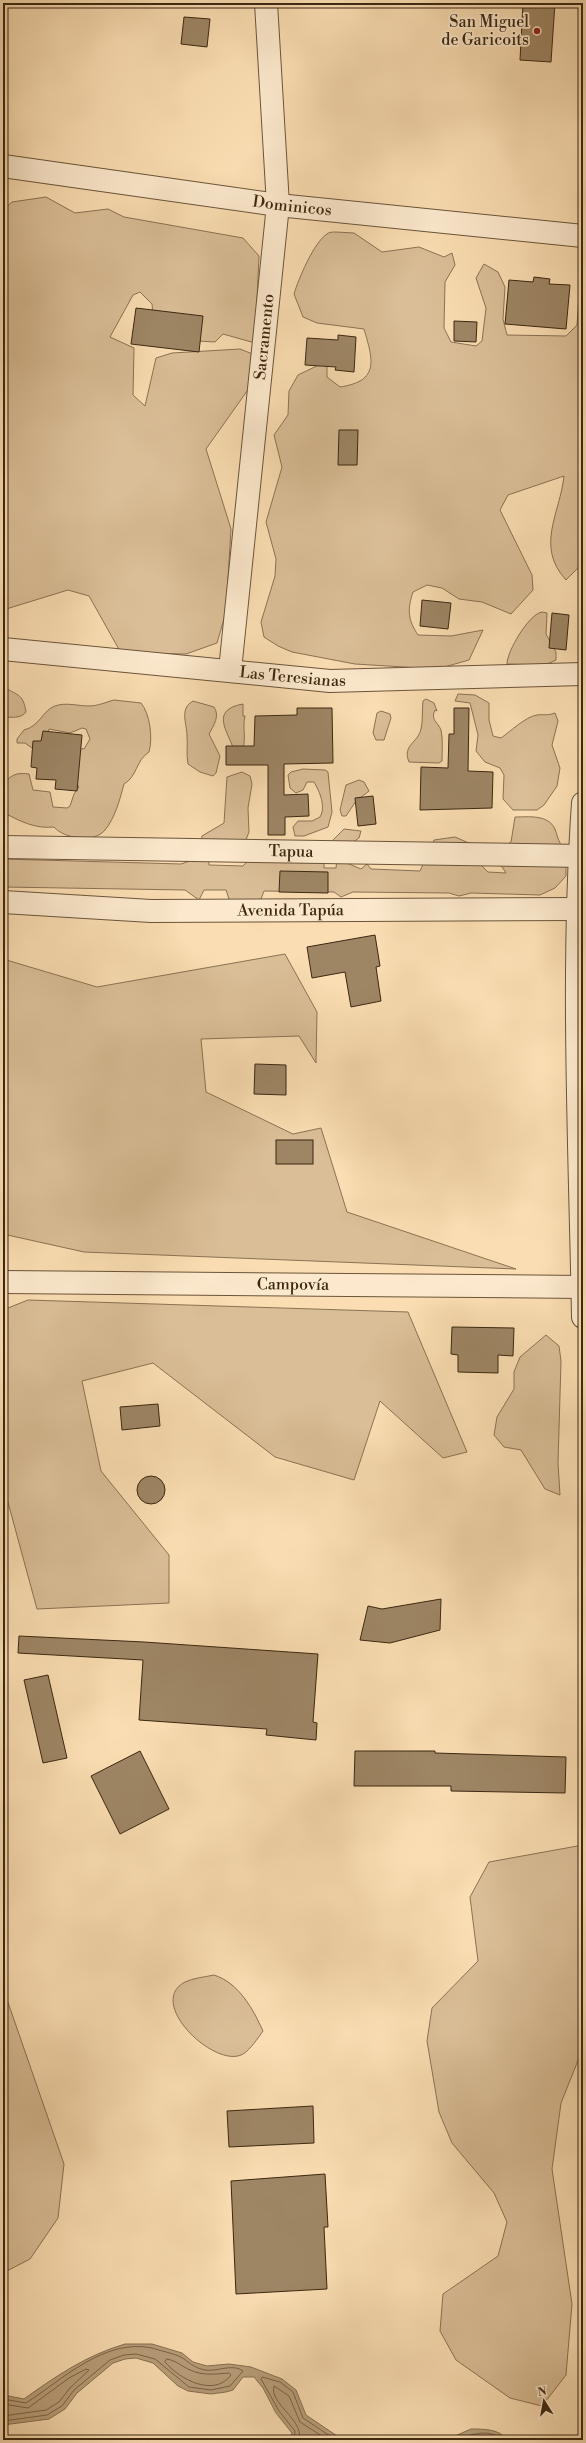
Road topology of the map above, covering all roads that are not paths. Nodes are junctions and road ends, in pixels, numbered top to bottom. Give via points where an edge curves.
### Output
1 (266, 3) edge
2 (3, 166) edge
3 (278, 205) junction
4 (583, 236) edge
5 (3, 649) edge
6 (230, 670) junction
7 (583, 674) edge
8 (583, 803) edge
9 (3, 848) edge
10 (581, 856) edge
11 (3, 902) edge
12 (579, 909) junction
13 (580, 1074) edge
14 (3, 1282) edge
15 (583, 1288) edge
16 (583, 1317) edge

1 - 3 street, Sacramento
2 - 3 street, Dominicos
3 - 4 street, Dominicos
3 - 6 street, Sacramento
5 - 6 street, Las Teresianas
6 - 7 street, Las Teresianas via 330,681
8 - 10 street
9 - 10 street, Tapua
10 - 12 street
11 - 12 street, Avenida Tapúa via 152,911
12 - 13 street
13 - 15 street
14 - 15 street, Campovía
15 - 16 street

